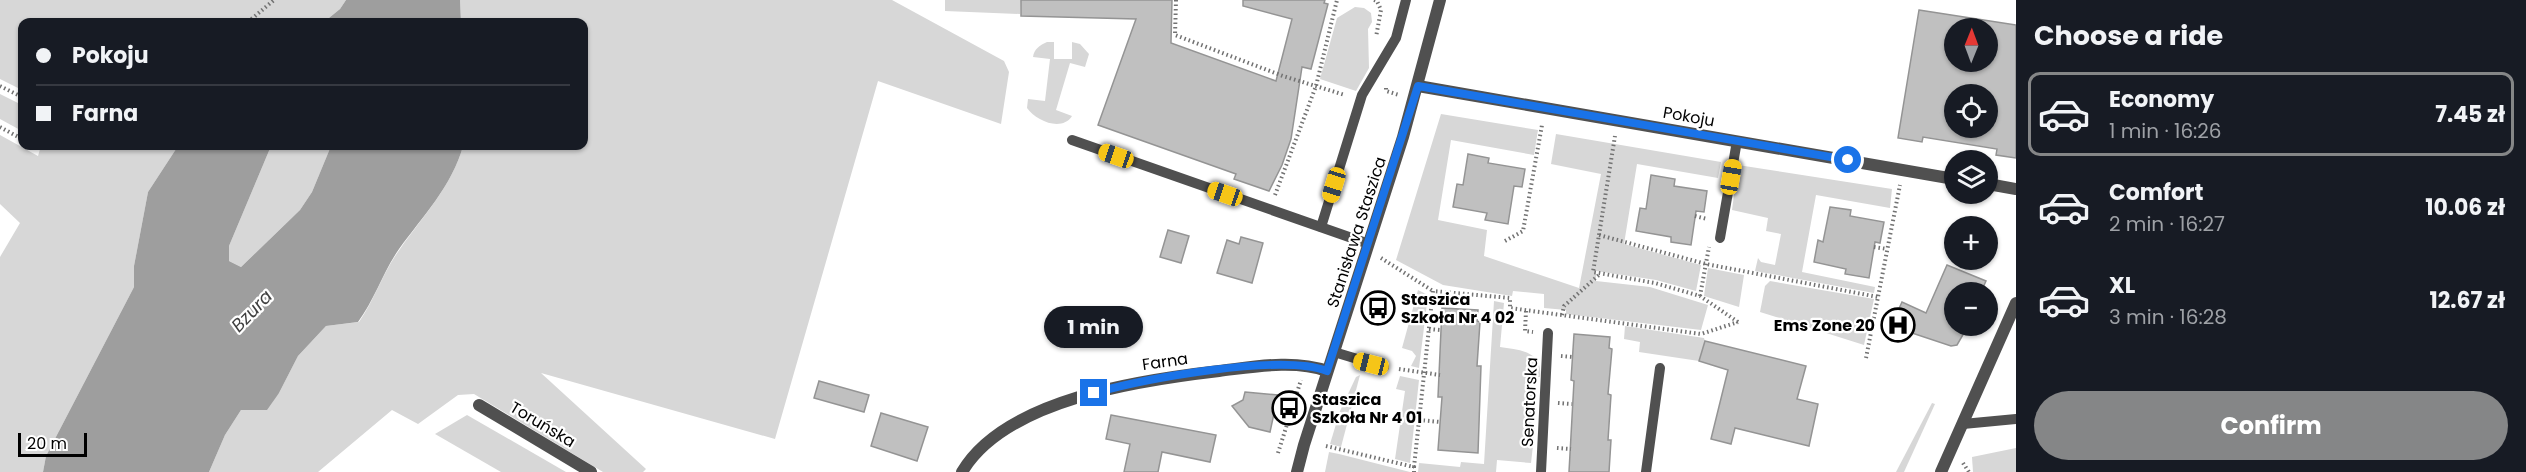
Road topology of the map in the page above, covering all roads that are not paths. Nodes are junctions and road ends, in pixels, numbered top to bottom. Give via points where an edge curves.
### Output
1 (1406, 0) edge
2 (1440, 0) edge
3 (1418, 86) junction
4 (1072, 140) dead end
5 (1737, 141) junction
6 (1944, 177) edge
7 (1998, 186) edge
8 (2016, 189) edge
9 (1321, 227) junction
10 (1720, 238) dead end
11 (1367, 249) junction
12 (2016, 303) edge
13 (1548, 333) dead end
14 (1334, 352) junction
15 (1384, 367) road end
16 (1660, 369) dead end
17 (1327, 371) junction
18 (478, 405) dead end
19 (2016, 419) edge
20 (1963, 424) junction
21 (591, 472) edge
22 (962, 472) edge
23 (1298, 472) edge
24 (1541, 472) edge
25 (1646, 472) edge
26 (1941, 472) edge

1 - 9 lane via 1396,38 1360,100
2 - 3 street, Stanisława Staszica
3 - 5 street, Pokoju
3 - 11 street, Stanisława Staszica
4 - 9 lane
5 - 6 street, Pokoju
5 - 10 lane
7 - 8 street
9 - 11 lane
11 - 14 street, Stanisława Staszica
12 - 20 street
13 - 24 lane, Senatorska
14 - 15 lane
14 - 17 street, Stanisława Staszica
16 - 25 lane
17 - 22 street, Farna via 1306,365 1246,367 1130,383 1076,398 1014,424 979,448
17 - 23 street, Stanisława Staszica
18 - 21 street, Toruńska
19 - 20 lane
20 - 26 street

